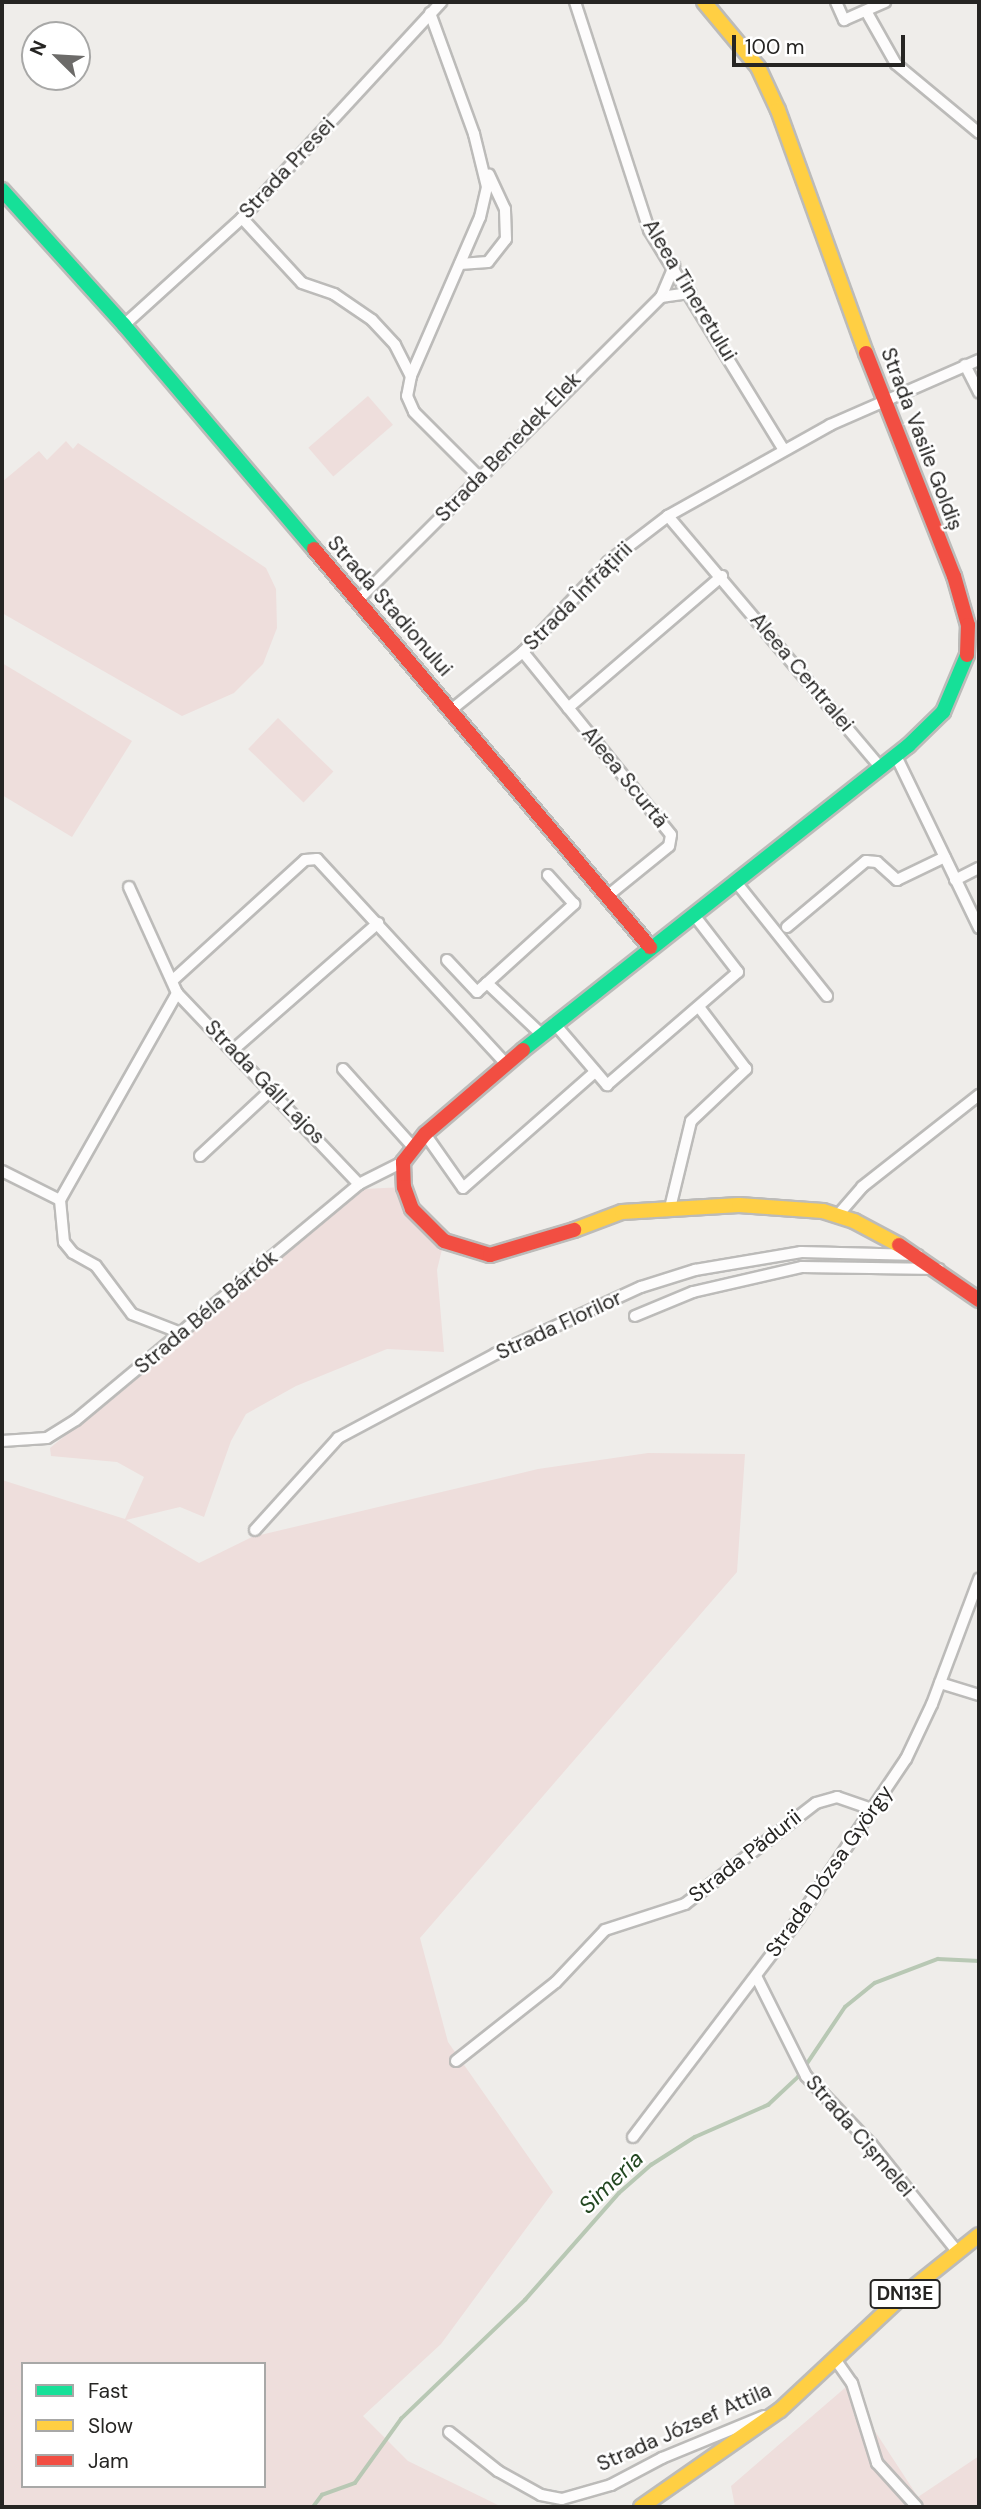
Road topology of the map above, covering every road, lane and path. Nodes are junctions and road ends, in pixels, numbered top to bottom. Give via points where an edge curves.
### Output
1 (441, 2) edge
2 (575, 2) edge
3 (704, 2) edge
4 (836, 2) edge
5 (885, 2) edge
6 (866, 10) junction
7 (430, 13) junction
8 (979, 132) edge
9 (484, 165) junction
10 (2, 192) edge
11 (242, 218) junction
12 (460, 264) junction
13 (674, 266) junction
14 (691, 293) junction
15 (661, 296) junction
16 (124, 325) junction
17 (979, 360) edge
18 (965, 365) junction
19 (411, 376) junction
20 (979, 393) edge
21 (883, 399) junction
22 (785, 450) junction
23 (479, 477) junction
24 (667, 516) junction
25 (722, 576) junction
26 (358, 600) junction
27 (523, 652) junction
28 (568, 708) junction
29 (451, 710) junction
30 (896, 756) junction
31 (881, 768) junction
32 (945, 857) junction
33 (979, 868) edge
34 (548, 875) dead end
35 (955, 880) junction
36 (736, 882) junction
37 (129, 887) dead end
38 (610, 894) junction
39 (694, 915) junction
40 (378, 923) junction
41 (788, 927) dead end
42 (979, 929) edge
43 (650, 947) junction
44 (447, 960) dead end
45 (173, 979) junction
46 (487, 983) junction
47 (177, 993) junction
48 (827, 996) dead end
49 (699, 1007) junction
50 (554, 1023) junction
51 (540, 1033) junction
52 (233, 1050) junction
53 (505, 1063) junction
54 (343, 1069) dead end
55 (595, 1072) junction
56 (271, 1090) junction
57 (979, 1095) edge
58 (425, 1134) junction
59 (412, 1146) junction
60 (200, 1156) dead end
61 (403, 1162) junction
62 (2, 1171) edge
63 (359, 1184) junction
64 (60, 1200) junction
65 (670, 1208) junction
66 (838, 1215) junction
67 (918, 1255) junction
68 (940, 1269) junction
69 (979, 1300) edge
70 (635, 1316) dead end
71 (181, 1333) junction
72 (2, 1441) edge
73 (255, 1530) dead end
74 (979, 1579) edge
75 (940, 1683) junction
76 (979, 1695) edge
77 (874, 1810) junction
78 (757, 1976) junction
79 (456, 2061) dead end
80 (633, 2137) dead end
81 (979, 2235) edge
82 (957, 2251) junction
83 (835, 2359) junction
84 (780, 2410) junction
85 (449, 2432) dead end
86 (641, 2507) edge
87 (917, 2507) edge

1 - 7 street, Strada Presei
2 - 13 street, Aleea Tineretului via 649,230
3 - 21 street, Strada Vasile Goldiș via 752,59 767,85
4 - 6 street via 844,20
5 - 6 street
6 - 8 street via 896,64
7 - 9 street
7 - 11 street, Strada Presei
9 - 12 street via 484,205
9 - 12 street via 505,209 506,239 488,262
10 - 16 street, Strada Stadionului
11 - 16 street, Strada Presei
11 - 19 street via 302,283 334,294 372,320 395,345
12 - 19 street
13 - 14 street, Aleea Tineretului
13 - 15 street, Strada Benedek Elek
14 - 15 street
14 - 22 street, Aleea Tineretului
15 - 23 street, Strada Benedek Elek
16 - 26 street, Strada Stadionului
17 - 18 street, Strada Înfrățirii
18 - 20 street
18 - 21 street, Strada Înfrățirii
19 - 23 street via 407,396 411,407
21 - 22 street, Strada Înfrățirii
21 - 30 street, Strada Vasile Goldiș via 954,576 969,642 964,677 951,701
22 - 24 street, Strada Înfrățirii
23 - 26 street, Strada Benedek Elek
24 - 25 street, Aleea Centralei
24 - 27 street, Strada Înfrățirii via 608,562
25 - 28 street
25 - 31 street, Aleea Centralei
26 - 29 street, Strada Stadionului
27 - 28 street, Aleea Scurtă
27 - 29 street, Strada Înfrățirii
28 - 38 street, Aleea Scurtă via 671,835 669,846
29 - 38 street, Strada Stadionului
30 - 31 street, Strada Vasile Goldiș
30 - 32 street
31 - 36 street, Strada Vasile Goldiș
32 - 35 street
32 - 41 street via 897,880 877,862 866,862
33 - 35 street
34 - 46 street via 574,904
35 - 42 street
36 - 39 street, Strada Vasile Goldiș
36 - 48 street
37 - 45 street, Strada Gáll Lajos
38 - 43 street, Strada Stadionului
39 - 43 street, Strada Vasile Goldiș
39 - 49 street via 738,972
40 - 45 street via 311,858
40 - 52 street
40 - 53 street
43 - 50 street
44 - 46 street via 477,992
45 - 47 street, Strada Gáll Lajos
46 - 51 street
47 - 52 street, Strada Gáll Lajos
47 - 64 street
49 - 55 street via 607,1085
49 - 65 street via 746,1069 691,1121
50 - 51 street
50 - 55 street
51 - 53 street
52 - 56 street, Strada Gáll Lajos
53 - 58 street
54 - 59 street
55 - 58 street via 463,1188
56 - 60 street
56 - 63 street, Strada Gáll Lajos
57 - 66 street via 862,1187
58 - 59 street
59 - 61 street
61 - 63 street, Strada Béla Bártók
61 - 65 street via 404,1187 418,1216 444,1241 478,1254 520,1249 602,1217
62 - 64 street
63 - 71 street, Strada Béla Bártók
64 - 71 street via 59,1226 73,1253 96,1266 132,1314
65 - 66 street via 768,1205
66 - 67 street
67 - 68 street
67 - 73 street, Strada Florilor via 800,1252 695,1270 641,1287 495,1354 338,1438
68 - 69 street
68 - 70 street, Strada Florilor via 802,1267 693,1292
71 - 72 street, Strada Béla Bártók via 47,1438
74 - 75 street, Strada Dózsa György
75 - 76 street
75 - 77 street, Strada Dózsa György via 906,1759
77 - 78 street, Strada Dózsa György
77 - 79 street, Strada Pădurii via 837,1797 816,1802 685,1904 605,1930 556,1982
78 - 80 street, Strada Dózsa György
78 - 82 street, Strada Cișmelei via 806,2076 872,2145
81 - 82 street, Strada József Attila / DN13E
82 - 83 street, Strada József Attila / DN13E
83 - 84 street, Strada József Attila / DN13E
83 - 87 street via 852,2382 877,2463
84 - 85 street, Strada József Attila via 662,2458 611,2485 562,2499 541,2495 498,2471
84 - 86 street, DN13E

